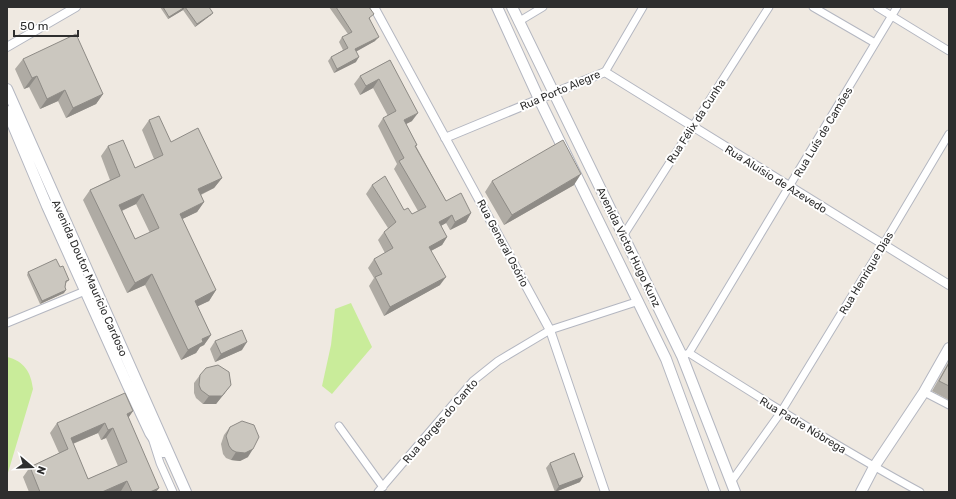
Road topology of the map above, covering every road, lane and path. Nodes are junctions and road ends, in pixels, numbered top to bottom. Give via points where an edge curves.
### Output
1 (76, 7) edge
2 (374, 7) edge
3 (497, 7) edge
4 (512, 7) edge
5 (543, 7) edge
6 (643, 7) edge
7 (769, 7) edge
8 (813, 7) edge
9 (877, 7) edge
10 (897, 7) edge
11 (891, 16) junction
12 (518, 22) junction
13 (875, 43) junction
14 (7, 47) edge
15 (949, 51) edge
16 (605, 72) junction
17 (7, 89) edge
18 (554, 93) junction
19 (539, 99) junction
20 (7, 111) edge
21 (691, 127) junction
22 (949, 134) edge
23 (445, 138) junction
24 (26, 143) junction
25 (789, 188) junction
26 (57, 202) junction
27 (47, 206) junction
28 (72, 235) junction
29 (623, 236) junction
30 (63, 240) junction
31 (883, 245) junction
32 (85, 277) junction
33 (949, 285) edge
34 (85, 291) junction
35 (639, 301) junction
36 (7, 323) edge
37 (550, 330) junction
38 (949, 348) edge
39 (686, 354) junction
40 (132, 384) junction
41 (924, 392) junction
42 (949, 405) edge
43 (781, 412) junction
44 (339, 426) dead end
45 (150, 433) junction
46 (174, 467) junction
47 (874, 467) junction
48 (731, 482) junction
49 (381, 489) edge
50 (174, 492) edge
51 (186, 492) edge
52 (605, 492) edge
53 (715, 492) edge
54 (735, 492) edge
55 (861, 492) edge
56 (920, 492) edge

1 - 14 street
2 - 23 street, Rua General Osório
3 - 19 main road, Avenida Victor Hugo Kunz
4 - 12 main road, Avenida Victor Hugo Kunz
5 - 12 street
6 - 16 street, Rua Porto Alegre
7 - 21 street, Rua Félix da Cunha
8 - 13 street
9 - 11 street
10 - 11 street, Rua Luís de Camões
11 - 13 street, Rua Luís de Camões
11 - 15 street
12 - 18 main road, Avenida Victor Hugo Kunz
13 - 25 street, Rua Luís de Camões
16 - 18 street, Rua Porto Alegre
16 - 21 street, Rua Aluísio de Azevedo
17 - 24 main road, Avenida Doutor Maurício Cardoso
18 - 19 street, Rua Porto Alegre
18 - 29 main road, Avenida Victor Hugo Kunz
19 - 23 street, Rua Porto Alegre
19 - 35 main road, Avenida Victor Hugo Kunz
20 - 24 main road, Avenida Doutor Maurício Cardoso
21 - 25 street, Rua Aluísio de Azevedo
21 - 29 street, Rua Félix da Cunha
22 - 31 street, Rua Henrique Dias
23 - 37 street, Rua General Osório
24 - 26 main road, Avenida Doutor Maurício Cardoso
24 - 27 main road, Avenida Doutor Maurício Cardoso
25 - 31 street, Rua Aluísio de Azevedo
25 - 39 street, Rua Luís de Camões
26 - 27 main road
26 - 28 main road, Avenida Doutor Maurício Cardoso
27 - 30 main road, Avenida Doutor Maurício Cardoso
28 - 30 main road
28 - 32 main road, Avenida Doutor Maurício Cardoso
29 - 39 main road, Avenida Victor Hugo Kunz
30 - 32 main road, Avenida Doutor Maurício Cardoso
31 - 33 street, Rua Aluísio de Azevedo
31 - 43 street, Rua Henrique Dias
32 - 34 main road, Avenida Doutor Maurício Cardoso
32 - 40 main road, Avenida Doutor Maurício Cardoso
34 - 36 street
34 - 40 main road, Avenida Doutor Maurício Cardoso
35 - 37 street, Rua Borges do Canto
35 - 53 main road, Avenida Victor Hugo Kunz via 666,359
37 - 49 street, Rua Borges do Canto via 498,361 473,381
37 - 52 street, Rua General Osório
38 - 41 main road
39 - 43 street, Rua Padre Nóbrega
39 - 48 main road, Avenida Victor Hugo Kunz
40 - 45 main road, Avenida Doutor Maurício Cardoso
40 - 46 main road, Avenida Doutor Maurício Cardoso via 159,430
41 - 42 street
41 - 47 main road
43 - 47 street, Rua Padre Nóbrega
43 - 48 street, Rua Henrique Dias
44 - 49 street
45 - 46 main road, Avenida Doutor Maurício Cardoso
45 - 50 street via 160,463
46 - 51 main road, Avenida Doutor Maurício Cardoso
47 - 55 main road
47 - 56 street, Rua Padre Nóbrega
48 - 54 main road, Avenida Victor Hugo Kunz

